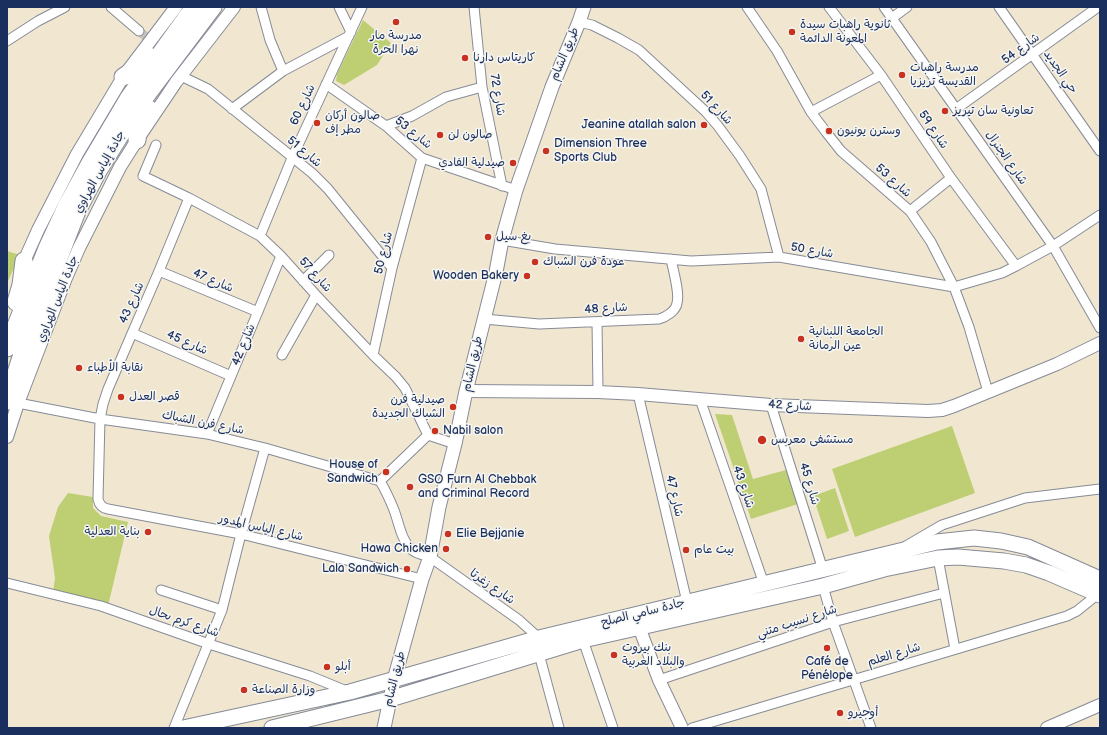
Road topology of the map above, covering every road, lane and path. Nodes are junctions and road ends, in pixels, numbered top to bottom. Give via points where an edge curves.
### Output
1 (66, 7) edge
2 (111, 7) edge
3 (176, 7) edge
4 (194, 7) edge
5 (213, 7) edge
6 (234, 7) edge
7 (261, 7) edge
8 (338, 7) edge
9 (362, 7) edge
10 (474, 7) edge
11 (584, 7) edge
12 (747, 7) edge
13 (829, 7) edge
14 (884, 7) edge
15 (907, 7) edge
16 (1000, 7) edge
17 (1098, 7) edge
18 (892, 18) junction
19 (579, 22) junction
20 (139, 31) tunnel mouth
21 (193, 33) junction
22 (350, 34) junction
23 (7, 41) edge
24 (1033, 55) junction
25 (283, 71) junction
26 (186, 75) junction
27 (881, 75) junction
28 (123, 77) junction
29 (326, 84) junction
30 (482, 87) junction
31 (232, 109) junction
32 (956, 109) junction
33 (811, 112) junction
34 (386, 126) junction
35 (137, 140) junction
36 (156, 146) dead end
37 (1100, 151) edge
38 (292, 158) junction
39 (422, 158) junction
40 (120, 167) joint
41 (951, 178) junction
42 (502, 186) junction
43 (516, 190) junction
44 (189, 198) junction
45 (910, 211) junction
46 (1100, 215) edge
47 (260, 236) junction
48 (502, 240) junction
49 (1053, 246) junction
50 (329, 255) dead end
51 (281, 256) junction
52 (779, 257) junction
53 (671, 259) junction
54 (24, 261) junction
55 (1016, 266) junction
56 (392, 268) junction
57 (159, 271) junction
58 (66, 278) junction
59 (303, 281) junction
60 (954, 288) junction
61 (316, 295) junction
62 (7, 306) edge
63 (258, 312) junction
64 (484, 319) junction
65 (597, 322) junction
66 (1100, 328) edge
67 (132, 333) junction
68 (1100, 343) edge
69 (13, 348) edge
70 (282, 355) dead end
71 (373, 355) junction
72 (231, 376) junction
73 (466, 391) junction
74 (598, 392) junction
75 (988, 392) junction
76 (638, 394) junction
77 (700, 399) junction
78 (12, 402) edge
79 (772, 405) junction
80 (100, 418) junction
81 (207, 434) junction
82 (428, 436) junction
83 (7, 437) edge
84 (455, 444) junction
85 (265, 448) junction
86 (380, 481) junction
87 (1100, 489) edge
88 (98, 499) joint
89 (240, 534) junction
90 (899, 551) junction
91 (430, 557) junction
92 (938, 558) junction
93 (823, 570) junction
94 (422, 579) junction
95 (7, 583) edge
96 (764, 584) junction
97 (823, 586) junction
98 (1099, 589) edge
99 (161, 590) dead end
100 (944, 593) junction
101 (686, 602) junction
102 (222, 610) junction
103 (833, 622) junction
104 (639, 627) junction
105 (539, 638) junction
106 (583, 640) junction
107 (209, 644) junction
108 (955, 649) junction
109 (539, 654) junction
110 (394, 680) junction
111 (659, 680) junction
112 (854, 680) junction
113 (350, 692) junction
114 (390, 698) junction
115 (1100, 706) edge
116 (174, 728) edge
117 (183, 728) edge
118 (272, 728) edge
119 (384, 728) edge
120 (559, 728) edge
121 (613, 728) edge
122 (682, 728) edge
123 (692, 728) edge
124 (871, 728) edge
125 (1046, 728) edge

1 - 23 street
2 - 20 street
3 - 28 street
4 - 28 highway via 180,17 141,65
4 - 69 highway, جادة إلياس الهراوي via 128,99 67,205 48,246
5 - 21 highway, جادة إلياس الهراوي
6 - 26 street, جادة إلياس الهراوي
7 - 25 street via 270,40
8 - 22 street
9 - 22 street, شارع 60
10 - 30 street, شارع 72
11 - 19 main road, طريق الشام
12 - 33 street, شارع 53
13 - 27 street, شارع 59
14 - 18 street, شارع الجنرال
15 - 18 street
16 - 24 street, حي الجديد
17 - 24 street, شارع 54
18 - 32 street, شارع الجنرال
19 - 43 main road, طريق الشام via 552,87
19 - 52 street, شارع 51 via 592,25 639,50 718,126 760,189
21 - 35 highway via 186,54 142,119
21 - 69 highway, جادة إلياس الهراوي via 137,108 98,171
22 - 25 street
22 - 29 street, شارع 60
24 - 32 street, شارع 54
24 - 37 street, حي الجديد
25 - 31 street
26 - 31 street, شارع 51
26 - 35 street, جادة إلياس الهراوي via 176,82
27 - 33 street
27 - 41 street, شارع 59
28 - 54 street via 77,154
29 - 34 street, شارع 53
29 - 38 street, شارع 60
30 - 34 street via 446,97 412,116
30 - 42 street, شارع 72
31 - 38 street, شارع 51
32 - 49 street, شارع الجنرال
33 - 45 street, شارع 53 via 841,151
34 - 39 street, شارع 53
35 - 40 street, جادة إلياس الهراوي
36 - 44 street, شارع 57 via 143,176
38 - 47 street, شارع 60
38 - 56 street, شارع 51 via 328,189
39 - 42 street, شارع 53
39 - 56 street, شارع 50
40 - 58 street, جادة الياس الهراوي
41 - 45 street
41 - 55 street, شارع 59
42 - 43 street, شارع 53
43 - 48 main road, طريق الشام
44 - 47 street, شارع 57
44 - 57 street, شارع 43
45 - 60 street, شارع 53 via 931,242
46 - 49 street, شارع 50
47 - 51 street, شارع 57
48 - 53 street, شارع 50 via 555,249
48 - 64 main road, طريق الشام
49 - 55 street, شارع 50
49 - 66 street, شارع الجنرال
50 - 59 street
51 - 59 street, شارع 57
51 - 63 street, شارع 42
52 - 53 street, شارع 50 via 691,261
52 - 60 street, شارع 50
53 - 65 street, شارع 48 via 678,303 669,315 659,319
54 - 62 street
54 - 69 highway via 21,285 10,324
55 - 60 street, شارع 50
56 - 71 street, شارع 50
57 - 63 street, شارع 47
57 - 67 street, شارع 43
58 - 69 highway via 58,285 31,340
58 - 78 street, جادة الياس الهراوي
59 - 61 street, شارع 57
60 - 75 street, شارع 53 via 969,327
61 - 70 street
61 - 71 street, شارع 57
63 - 72 street, شارع 42
64 - 65 street, شارع 48 via 539,324
64 - 73 main road, طريق الشام
65 - 74 street
67 - 72 street, شارع 45
67 - 80 street, شارع 43 via 108,389
68 - 75 street, شارع 42 via 1057,364
69 - 78 highway, جادة إلياس الهراوي
71 - 82 street, شارع 57 via 405,388
72 - 81 street, شارع 42
73 - 74 street, شارع 42
73 - 84 main road, طريق الشام
74 - 76 street, شارع 42
75 - 79 street, شارع 42 via 942,410 928,411
76 - 77 street, شارع 42
76 - 101 street, شارع 47
77 - 79 street, شارع 42
77 - 96 street, شارع 43
78 - 80 street, شارع فرن الشباك
78 - 83 street, جادة الياس الهراوي
79 - 93 street, شارع 45
80 - 81 street, شارع فرن الشباك
80 - 88 street, شارع 43
81 - 85 street, شارع فرن الشباك
82 - 84 street
82 - 86 street
84 - 91 main road, طريق الشام via 439,507
85 - 86 street, شارع فرن الشباك
85 - 89 street
86 - 91 street via 407,544 420,555
87 - 90 street via 1025,498 942,525
88 - 89 street, شارع إلياس المدور via 105,508
89 - 94 street, شارع إلياس المدور
89 - 102 street
90 - 93 highway, جادة سامي الصلح
90 - 98 highway, جادة سامي الصلح via 937,542 974,538 1028,547
91 - 94 main road, طريق الشام
91 - 105 street, شارع زغرتا via 519,620
92 - 97 highway, جادة سامي الصلح via 884,569
92 - 98 highway, جادة سامي الصلح via 958,557 1026,565
92 - 100 street
93 - 96 highway, جادة سامي الصلح
94 - 110 main road, طريق الشام
95 - 107 street, شارع كرم ىحال via 101,606
96 - 101 highway, جادة سامي الصلح
97 - 103 street
97 - 104 highway, جادة سامي الصلح
98 - 108 street, شارع العلم via 1077,611 1067,616
99 - 102 street
100 - 103 street, شارع نسيب متني
100 - 108 street
101 - 105 highway, جادة سامي الصلح
102 - 107 street
103 - 111 street, شارع نسيب متني
103 - 112 street
104 - 106 highway, جادة سامي الصلح
104 - 111 street
105 - 110 highway, جادة سامي الصلح
106 - 109 highway, جادة سامي الصلح
106 - 121 street
107 - 113 street, شارع كرم ىحال via 310,676
107 - 116 street
108 - 112 street, شارع العلم
109 - 114 highway, جادة سامي الصلح
109 - 120 street
110 - 113 highway, جادة سامي الصلح
110 - 114 main road, طريق الشام
111 - 122 street
112 - 123 street, شارع العلم
112 - 124 street
113 - 117 highway, جادة سامي الصلح
114 - 118 highway, جادة سامي الصلح
114 - 119 main road, طريق الشام
115 - 125 street

